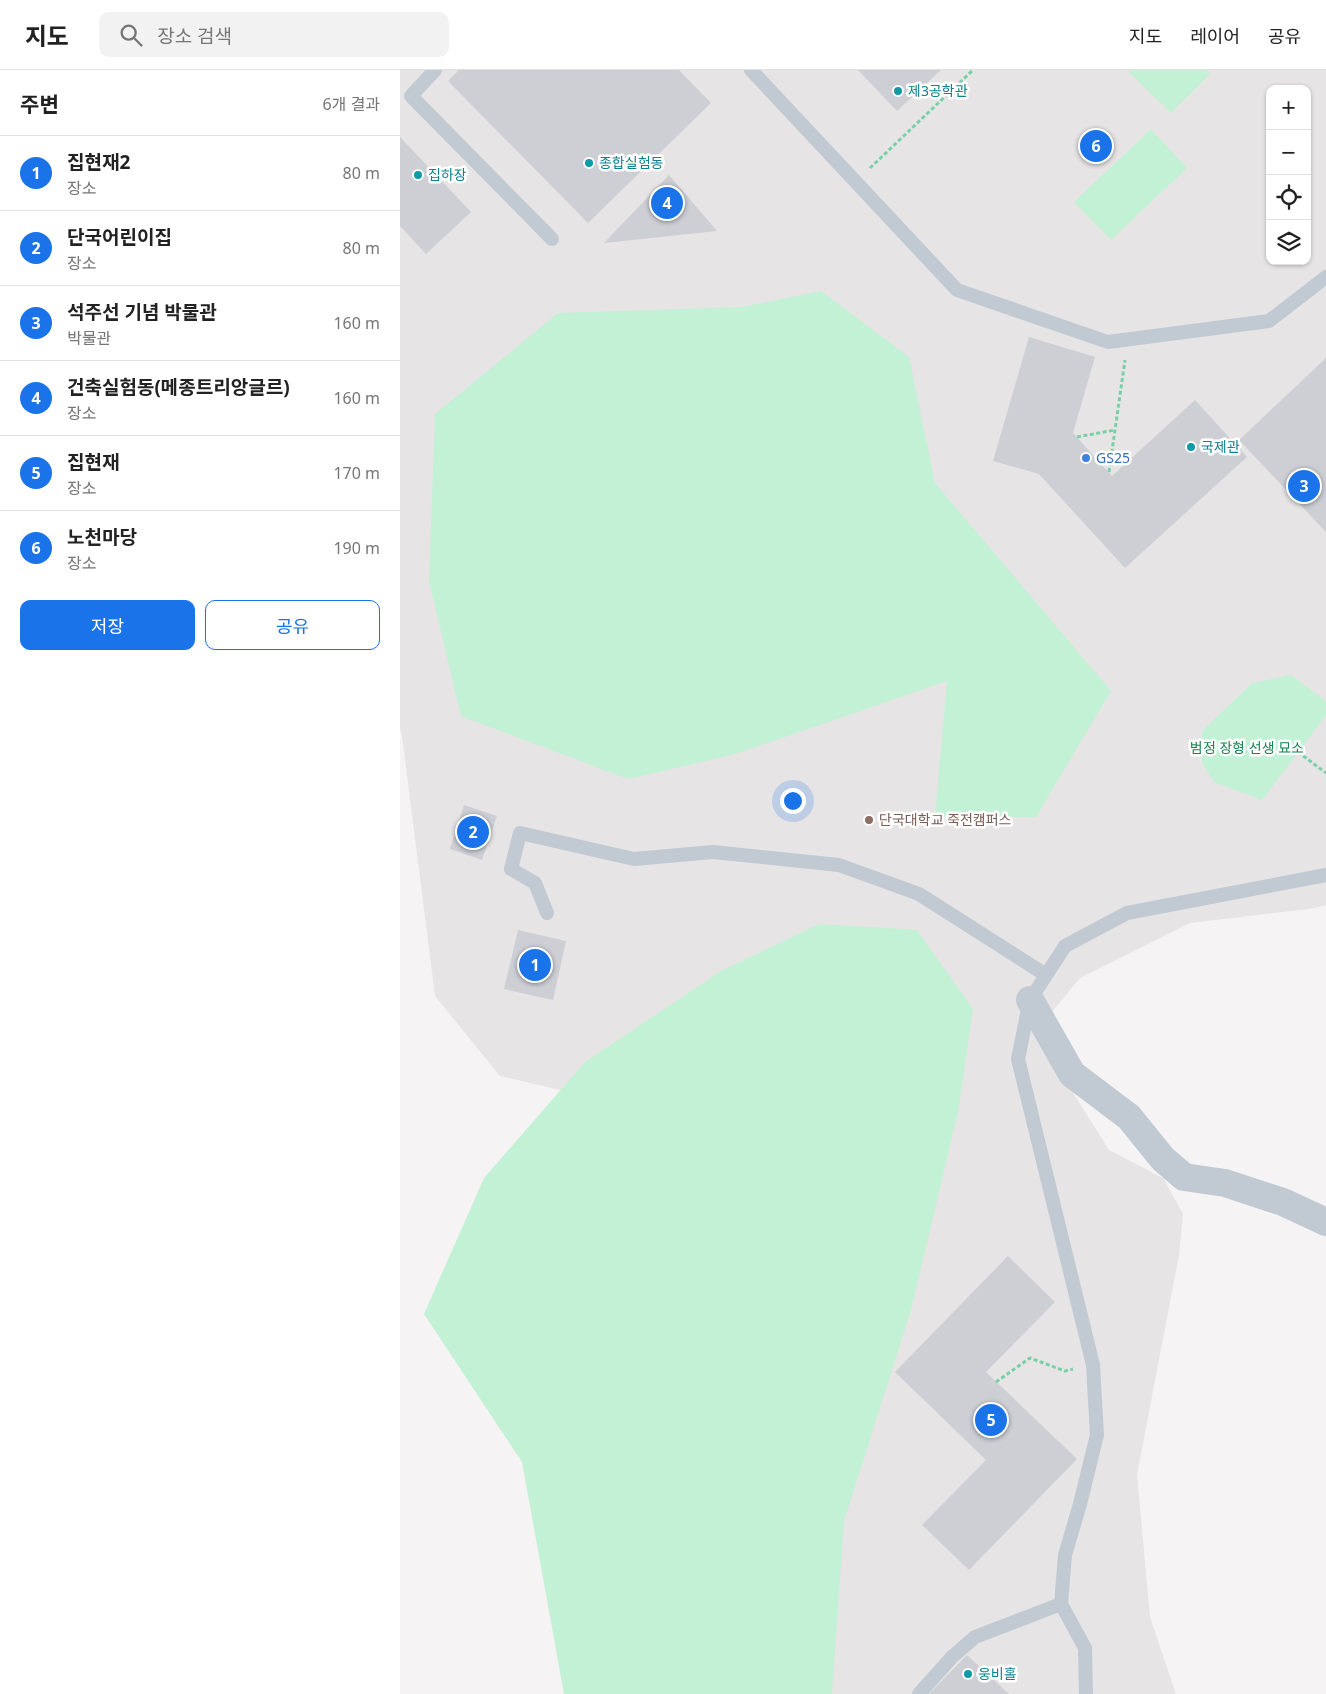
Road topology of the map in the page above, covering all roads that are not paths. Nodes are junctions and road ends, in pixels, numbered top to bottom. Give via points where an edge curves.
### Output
1 (435, 70) edge
2 (752, 70) edge
3 (552, 239) dead end
4 (1326, 278) edge
5 (1326, 874) edge
6 (547, 913) dead end
7 (1046, 975) junction
8 (1030, 1000) junction
9 (1326, 1222) edge
10 (1061, 1604) junction
11 (919, 1694) edge
12 (1086, 1694) edge

1 - 3 lane via 411,96
2 - 4 lane via 957,290 1108,342 1269,321
5 - 7 lane via 1127,913 1065,946
6 - 7 lane via 535,883 511,869 520,833 634,859 713,852 839,865 919,894
7 - 8 lane
8 - 9 street via 1072,1074 1129,1117 1163,1159 1184,1177 1225,1183 1282,1202
8 - 10 lane via 1018,1059 1094,1365 1096,1435 1065,1555
10 - 11 lane via 975,1637
10 - 12 lane via 1085,1648

